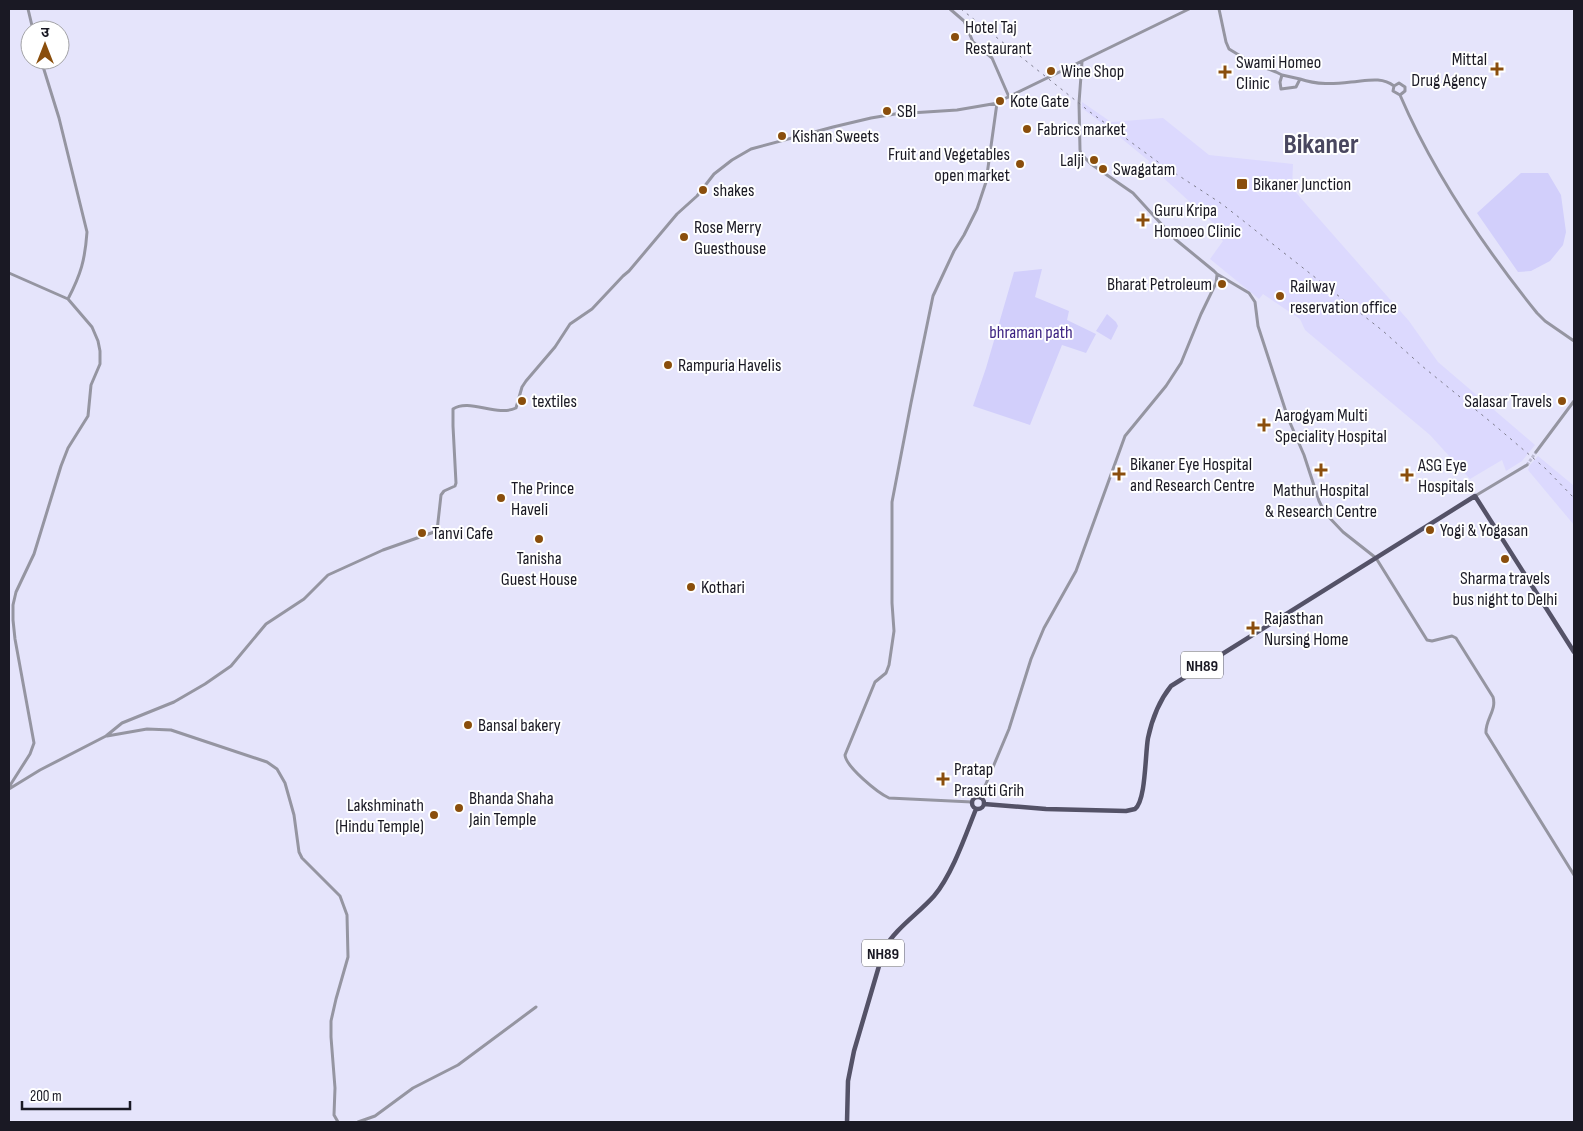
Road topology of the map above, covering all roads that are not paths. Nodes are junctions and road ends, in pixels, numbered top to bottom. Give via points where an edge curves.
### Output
1 (950, 9) edge
2 (1188, 9) edge
3 (1219, 9) edge
4 (1082, 62) junction
5 (44, 70) edge
6 (1282, 76) junction
7 (1300, 79) junction
8 (1394, 86) junction
9 (1400, 95) junction
10 (1009, 97) junction
11 (1002, 100) dead end
12 (9, 273) edge
13 (1217, 274) junction
14 (68, 298) junction
15 (1574, 341) edge
16 (1574, 401) edge
17 (1536, 452) tunnel mouth
18 (1527, 465) tunnel mouth
19 (1475, 496) junction
20 (1376, 558) junction
21 (1574, 652) edge
22 (106, 736) junction
23 (9, 788) edge
24 (980, 798) junction
25 (972, 802) junction
26 (984, 804) junction
27 (976, 808) junction
28 (1574, 876) edge
29 (536, 1007) dead end
30 (338, 1122) edge
31 (358, 1122) edge
32 (847, 1122) edge

1 - 10 street via 964,22 973,42 992,58
2 - 4 street
3 - 6 street via 1229,49
4 - 10 street
4 - 13 street via 1079,103 1081,154 1133,193 1175,239
5 - 14 street via 87,232 79,277
6 - 7 street
6 - 7 street via 1282,89 1296,87
7 - 8 street via 1311,83 1376,80
8 - 9 street via 1395,93
8 - 9 street via 1399,83 1405,87
9 - 15 street via 1420,140 1480,238 1537,313
10 - 11 street
12 - 14 street
13 - 20 street via 1253,297 1258,326 1288,418 1325,513
13 - 24 street via 1181,364 1125,436 1076,571 1044,628 1009,729
14 - 23 street via 94,331 100,364 91,385 88,416 68,448 34,554 15,597 12,620 34,743
16 - 17 street
18 - 19 street
19 - 20 main road, NH89
19 - 21 main road
20 - 26 main road, NH89 via 1172,686 1162,699 1150,729 1143,790 1135,809 1055,809
20 - 28 street via 1427,640 1456,638 1489,691 1494,702 1486,733
22 - 23 street
22 - 25 street via 122,722 181,698 231,666 266,624 304,599 328,575 438,530 441,495 456,483 454,409 461,405 492,410 516,408 526,381 570,324 592,309 714,174 732,160 756,148 861,120 997,103 986,182 977,209 933,296 911,403 892,502 894,632 889,665 886,673 875,682 845,755 856,771 889,798
22 - 30 street via 147,729 171,730 267,762 279,773 289,793 299,852 340,896 347,915 348,957 331,1021 334,1115
24 - 25 main road
24 - 26 main road
25 - 27 main road
26 - 27 main road
27 - 32 main road, NH89 via 939,890 894,935 884,950 854,1051 848,1082
29 - 31 street via 458,1064 413,1088 375,1116

